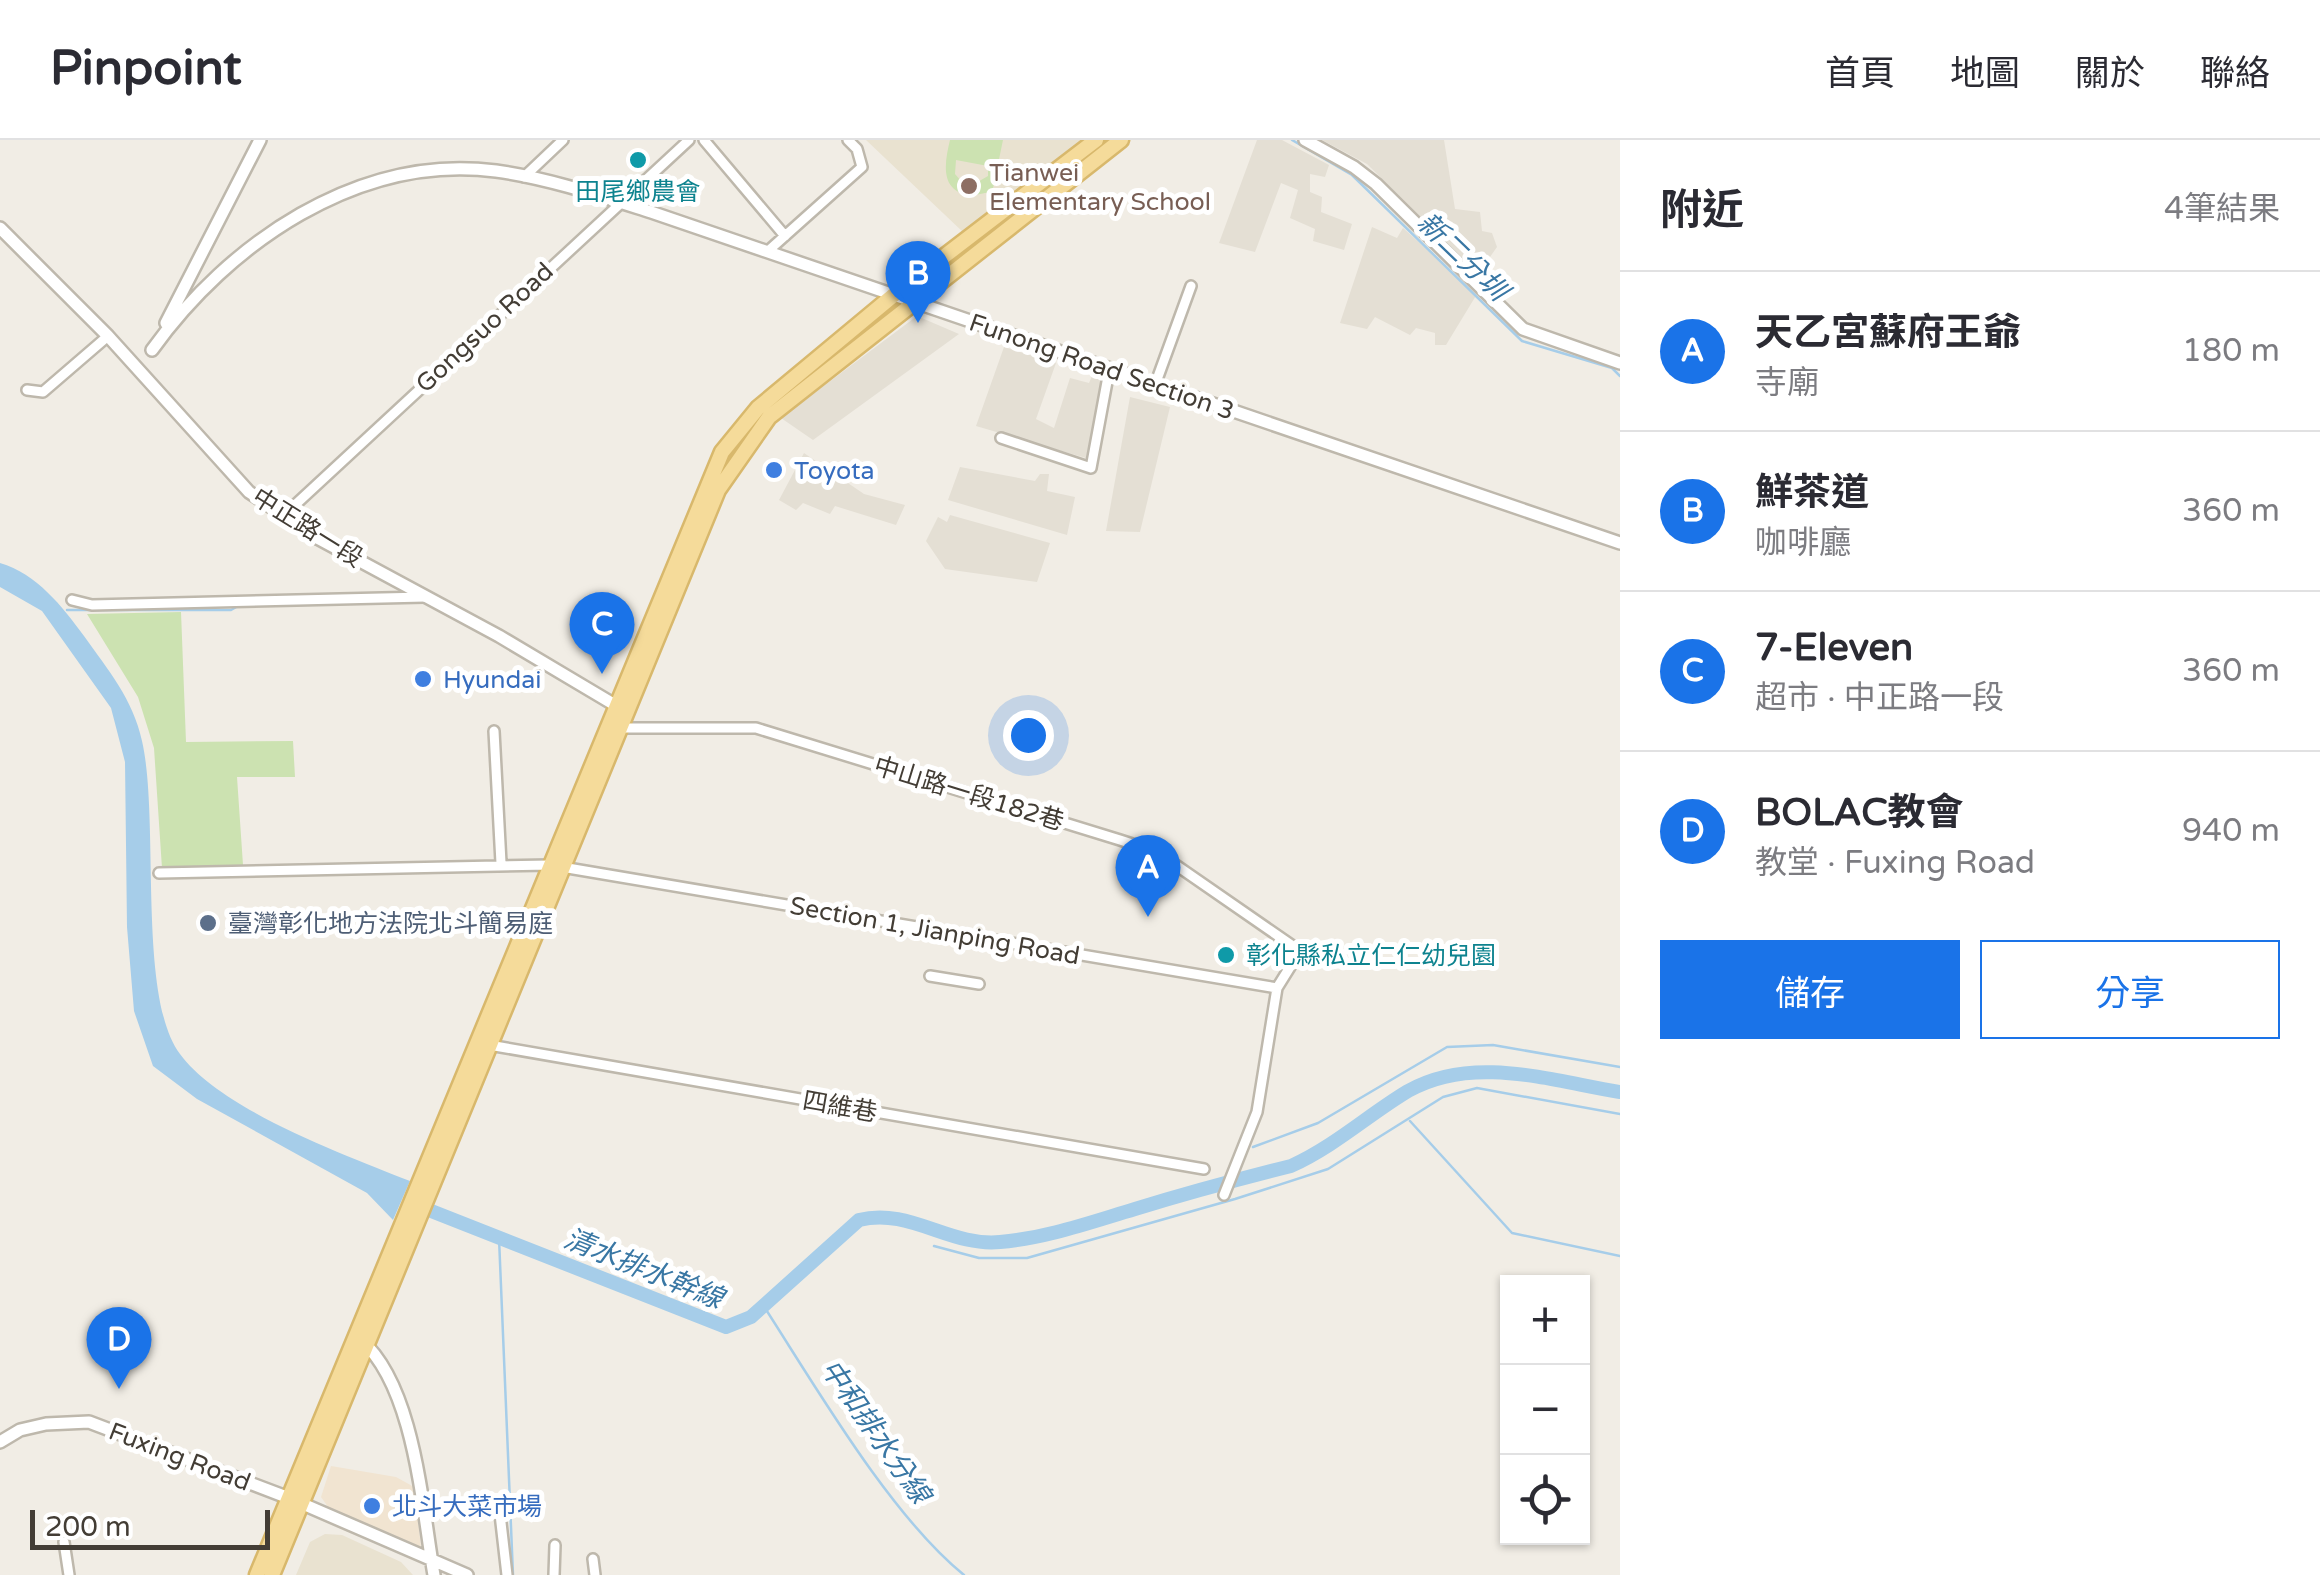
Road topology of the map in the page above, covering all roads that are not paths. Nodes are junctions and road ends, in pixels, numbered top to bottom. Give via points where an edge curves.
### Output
1 (260, 140) edge
2 (563, 140) edge
3 (689, 140) edge
4 (704, 140) edge
5 (848, 140) edge
6 (1096, 140) edge
7 (1121, 140) edge
8 (1305, 140) edge
9 (524, 177) junction
10 (620, 202) junction
11 (0, 228) edge
12 (785, 236) junction
13 (768, 251) junction
14 (186, 283) junction
15 (1192, 286) dead end
16 (198, 291) junction
17 (896, 294) junction
18 (915, 302) junction
19 (108, 336) junction
20 (152, 350) junction
21 (1618, 364) edge
22 (1109, 371) junction
23 (142, 374) junction
24 (1155, 385) junction
25 (27, 390) dead end
26 (1001, 438) dead end
27 (282, 517) junction
28 (1620, 543) edge
29 (428, 597) junction
30 (72, 600) dead end
31 (623, 710) junction
32 (615, 727) junction
33 (494, 731) dead end
34 (500, 863) junction
35 (557, 866) junction
36 (159, 873) dead end
37 (930, 976) dead end
38 (979, 984) dead end
39 (1277, 988) junction
40 (484, 1044) junction
41 (1204, 1169) dead end
42 (1224, 1195) dead end
43 (360, 1339) junction
44 (0, 1442) edge
45 (296, 1501) junction
46 (500, 1514) dead end
47 (64, 1542) dead end
48 (556, 1545) dead end
49 (593, 1559) dead end
50 (432, 1560) junction
51 (68, 1575) edge
52 (257, 1575) edge
53 (272, 1575) edge
54 (434, 1575) edge
55 (467, 1575) edge
56 (507, 1575) edge
57 (554, 1575) edge
58 (595, 1575) edge

1 - 14 street
2 - 9 street
3 - 10 street, Gongsuo Road
4 - 12 street
5 - 12 street via 862,167
6 - 17 main road
7 - 18 main road
8 - 21 street via 1376,184 1523,330
9 - 10 street, Funong Road Section 3
9 - 16 street, Funong Road Section 3 via 449,170 395,177 336,196 283,223
10 - 13 street, Funong Road Section 3
10 - 27 street, Gongsuo Road
11 - 19 street, 中正路一段
12 - 13 street
13 - 17 street, Funong Road Section 3
14 - 16 street
14 - 20 street
15 - 24 street
16 - 20 street, Funong Road Section 3
17 - 18 street, Funong Road Section 3
17 - 31 main road via 758,408 722,452 692,515
18 - 22 street, Funong Road Section 3
18 - 31 main road via 769,417 735,462
19 - 23 street, 中正路一段
19 - 25 street via 57,383 42,392
20 - 23 street
22 - 24 street, Funong Road Section 3
22 - 26 street via 1091,468
23 - 27 street, 中正路一段 via 249,492
24 - 28 street, Funong Road Section 3
27 - 29 street, 中正路一段
29 - 30 street via 92,606
29 - 31 street, 中正路一段
31 - 32 main road
32 - 35 main road
32 - 39 street, 中山路一段182巷 via 756,728 1156,852 1300,951
33 - 34 street
34 - 35 street, Section 1, Jianping Road
34 - 36 street, Section 1, Jianping Road
35 - 39 street, Section 1, Jianping Road
35 - 40 main road
37 - 38 street
39 - 42 street via 1258,1112
40 - 41 street, 四維巷
40 - 43 main road
43 - 45 main road via 340,1417
43 - 50 street via 377,1354 406,1424
44 - 45 street, Fuxing Road via 46,1424 89,1422
45 - 50 street, Fuxing Road
45 - 52 main road
45 - 53 main road
46 - 56 street
47 - 51 street
48 - 57 street
49 - 58 street
50 - 54 street
50 - 55 street, Fuxing Road

